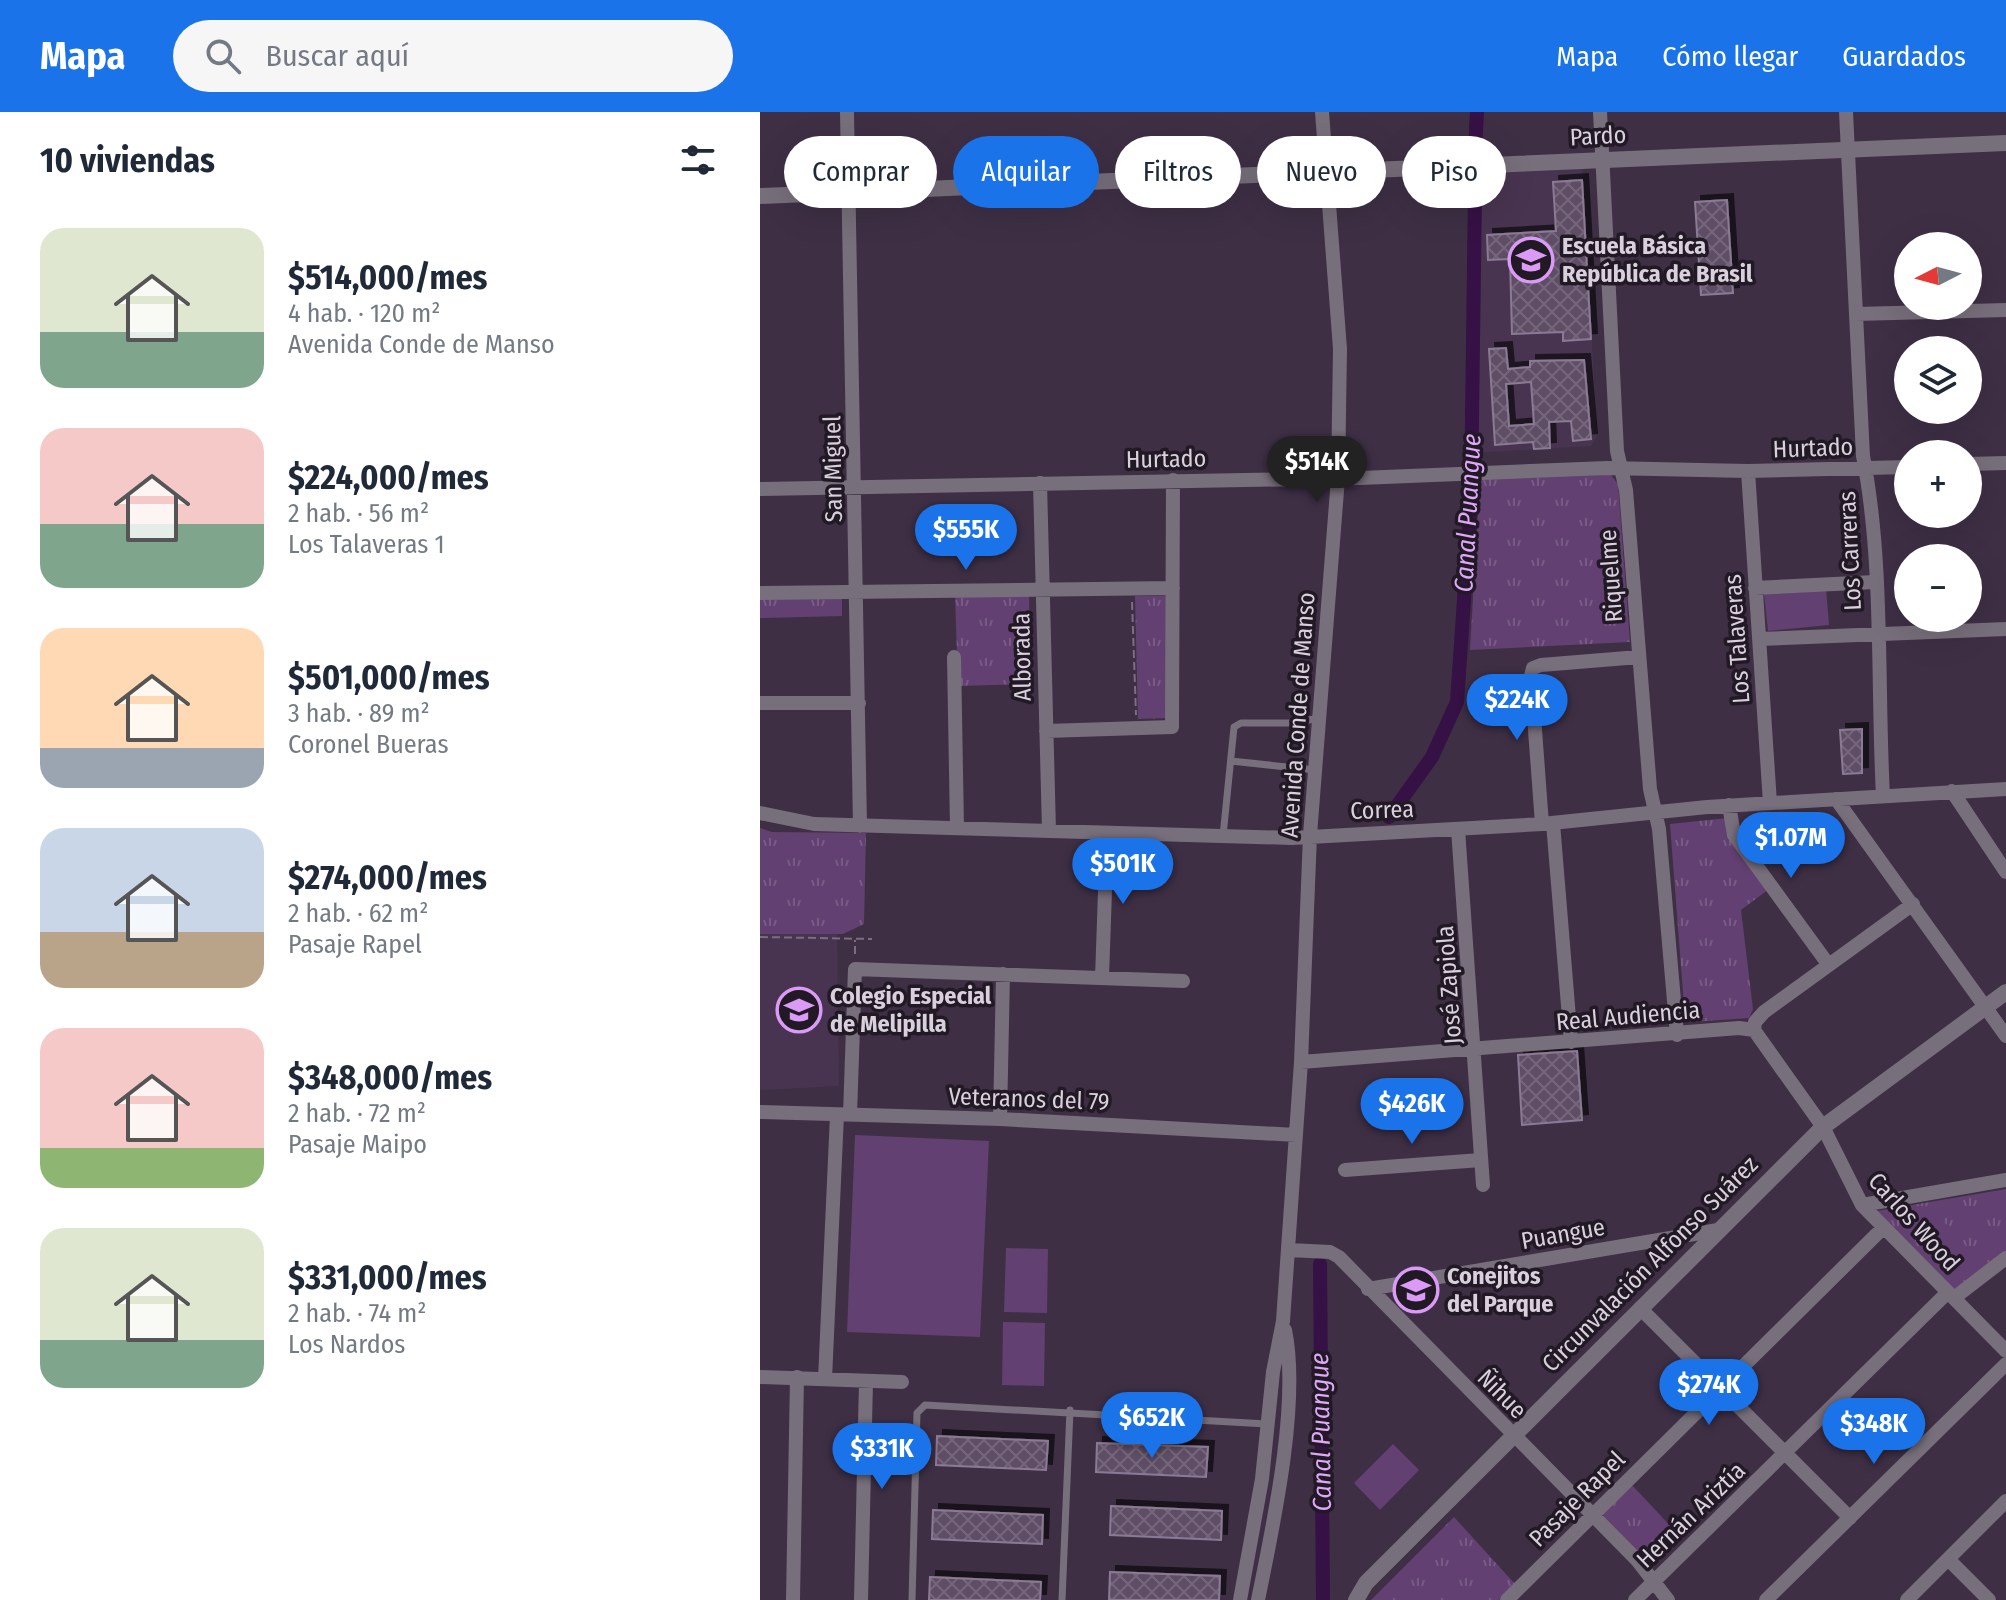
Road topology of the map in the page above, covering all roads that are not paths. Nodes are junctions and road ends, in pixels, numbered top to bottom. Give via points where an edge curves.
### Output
1 (847, 112) edge
2 (1322, 112) edge
3 (1600, 112) edge
4 (1846, 112) edge
5 (847, 136) edge
6 (1324, 136) edge
7 (2006, 143) edge
8 (1847, 150) junction
9 (1604, 159) junction
10 (1386, 169) edge
11 (1257, 175) edge
12 (937, 188) edge
13 (784, 195) edge
14 (760, 196) edge
15 (848, 208) edge
16 (1330, 208) edge
17 (2006, 310) edge
18 (1856, 314) junction
19 (2006, 463) edge
20 (1982, 464) edge
21 (1894, 467) edge
22 (1622, 468) junction
23 (1865, 468) junction
24 (1748, 471) junction
25 (1338, 478) junction
26 (1173, 480) junction
27 (1040, 483) junction
28 (856, 486) junction
29 (760, 489) edge
30 (1875, 582) junction
31 (1173, 588) junction
32 (1755, 588) junction
33 (1043, 590) junction
34 (857, 592) junction
35 (760, 593) edge
36 (2006, 629) edge
37 (1876, 634) junction
38 (1759, 639) junction
39 (954, 657) dead end
40 (1639, 657) junction
41 (760, 703) edge
42 (859, 703) junction
43 (1319, 718) junction
44 (1046, 731) junction
45 (1231, 761) junction
46 (1315, 770) junction
47 (2006, 789) edge
48 (1952, 791) junction
49 (1883, 796) junction
50 (1836, 799) junction
51 (1770, 803) junction
52 (1729, 805) junction
53 (1654, 812) junction
54 (760, 813) edge
55 (1547, 824) junction
56 (860, 826) junction
57 (957, 828) junction
58 (1458, 829) junction
59 (1049, 831) junction
60 (1107, 833) junction
61 (1310, 835) junction
62 (1223, 836) junction
63 (2006, 872) edge
64 (1913, 904) junction
65 (1828, 964) junction
66 (1003, 974) junction
67 (1102, 978) junction
68 (1183, 981) dead end
69 (2006, 992) edge
70 (1986, 1007) junction
71 (1754, 1030) junction
72 (1677, 1035) junction
73 (2006, 1036) edge
74 (1571, 1042) junction
75 (1476, 1049) junction
76 (1301, 1062) junction
77 (760, 1112) edge
78 (844, 1115) junction
79 (1000, 1119) junction
80 (1823, 1127) junction
81 (1296, 1135) junction
82 (1481, 1160) junction
83 (1345, 1170) dead end
84 (2006, 1180) edge
85 (1483, 1185) dead end
86 (1862, 1205) junction
87 (1884, 1227) junction
88 (1718, 1230) junction
89 (1289, 1250) junction
90 (2006, 1258) edge
91 (1368, 1289) junction
92 (1951, 1295) junction
93 (1640, 1308) junction
94 (1283, 1321) junction
95 (2006, 1351) edge
96 (2006, 1364) edge
97 (760, 1377) edge
98 (797, 1377) junction
99 (825, 1379) junction
100 (866, 1381) junction
101 (902, 1382) dead end
102 (1720, 1388) junction
103 (1070, 1410) junction
104 (1267, 1424) junction
105 (1512, 1436) junction
106 (1785, 1453) junction
107 (2006, 1501) edge
108 (1592, 1516) junction
109 (1850, 1518) junction
110 (1948, 1559) junction
111 (1654, 1582) junction
112 (793, 1600) edge
113 (861, 1600) edge
114 (912, 1600) edge
115 (1062, 1600) edge
116 (1240, 1600) edge
117 (1258, 1600) edge
118 (1356, 1600) edge
119 (1507, 1600) edge
120 (1635, 1600) edge
121 (1668, 1600) edge
122 (1766, 1600) edge
123 (1907, 1600) edge
124 (1989, 1600) edge

1 - 5 street, San Miguel
2 - 6 street, Avenida Conde de Manso
3 - 9 street, Riquelme
4 - 8 street, Los Carreras
7 - 8 street, Pardo
8 - 9 street, Pardo
8 - 18 street, Los Carreras
9 - 10 street, Pardo
9 - 22 street, Riquelme via 1617,451
11 - 12 street, Pardo
13 - 14 street, Pardo
15 - 28 street, San Miguel
16 - 25 street, Avenida Conde de Manso via 1340,349
17 - 18 street
18 - 23 street, Los Carreras
19 - 20 street
21 - 23 street, Hurtado
22 - 24 street, Hurtado
22 - 25 street, Hurtado
22 - 40 street, Riquelme
23 - 24 street, Hurtado
23 - 30 street, Los Carreras
24 - 32 street, Los Talaveras
25 - 26 street, Hurtado
25 - 43 street, Avenida Conde de Manso
26 - 27 street, Hurtado
26 - 31 street
27 - 28 street, Hurtado
27 - 33 street, Alborada
28 - 29 street, Hurtado
28 - 34 street, San Miguel
30 - 32 street
30 - 37 street, Los Carreras
31 - 33 street
31 - 44 street via 1172,727
32 - 38 street, Los Talaveras
33 - 34 street
33 - 44 street, Alborada
34 - 35 street
34 - 42 street, San Miguel
36 - 37 street
37 - 38 street
37 - 49 street, Los Carreras
38 - 51 street, Los Talaveras
39 - 57 street
40 - 53 street, Riquelme
40 - 55 street via 1533,668
41 - 42 street
42 - 56 street, San Miguel
43 - 45 lane via 1237,724
43 - 46 street, Avenida Conde de Manso
44 - 59 street, Alborada
45 - 46 lane
45 - 62 lane
46 - 61 street, Avenida Conde de Manso
47 - 48 street, Correa
48 - 49 street, Correa
48 - 63 street
49 - 50 street, Correa
50 - 51 street, Correa
50 - 64 street
51 - 52 street, Correa
52 - 53 street, Correa
52 - 65 street via 1734,835
53 - 55 street, Correa
53 - 72 street, Riquelme
54 - 56 street, Correa via 800,823
55 - 58 street, Correa
55 - 74 street
56 - 57 street, Correa
57 - 59 street, Correa
58 - 61 street, Correa
58 - 75 street, José Zapiola
59 - 60 street, Correa
60 - 62 street, Correa
60 - 67 street
61 - 62 street, Correa
61 - 76 street, Avenida Conde de Manso
64 - 65 street
64 - 70 street
65 - 71 street via 1764,1012
66 - 67 street
66 - 78 street via 855,969
66 - 79 street
67 - 68 street
69 - 70 street, Circunvalación Alfonso Suárez
70 - 73 street
70 - 80 street, Circunvalación Alfonso Suárez
71 - 72 street, Real Audiencia
71 - 80 street, Carlos Wood
72 - 74 street, Real Audiencia
74 - 75 street, Real Audiencia
75 - 76 street, Real Audiencia
75 - 82 street, José Zapiola
76 - 81 street, Avenida Conde de Manso
77 - 78 street, Veteranos del 79
78 - 79 street, Veteranos del 79
78 - 99 street
79 - 81 street, Veteranos del 79
80 - 86 street, Carlos Wood
80 - 88 street, Circunvalación Alfonso Suárez
81 - 89 street, Avenida Conde de Manso
82 - 83 street
82 - 85 street, José Zapiola
84 - 86 street
86 - 87 street, Carlos Wood
87 - 92 street, Carlos Wood
87 - 102 street, Pasaje Rapel
88 - 91 street, Puangue
88 - 93 street, Circunvalación Alfonso Suárez
89 - 91 street, Ñihue via 1330,1252
89 - 94 street, Avenida Conde de Manso
90 - 92 street, Hernán Ariztía
91 - 105 street, Ñihue
92 - 95 street, Carlos Wood
92 - 106 street, Hernán Ariztía
93 - 102 street
93 - 105 street, Circunvalación Alfonso Suárez
94 - 104 street, Avenida Conde de Manso
94 - 117 street, Avenida Conde de Manso via 1287,1395 1274,1521
96 - 109 street
97 - 98 street
98 - 99 street
98 - 112 street
99 - 100 street
100 - 101 street
100 - 113 street
102 - 106 street
102 - 108 street, Pasaje Rapel
103 - 104 lane
103 - 114 lane via 925,1405 917,1413
103 - 115 lane
104 - 116 street, Avenida Conde de Manso
105 - 108 street, Ñihue
105 - 118 street, Circunvalación Alfonso Suárez via 1366,1583
106 - 109 street
106 - 111 street, Hernán Ariztía
107 - 110 street
108 - 111 street, Ñihue
108 - 119 street, Pasaje Rapel
109 - 122 street
110 - 123 street
110 - 124 street
111 - 120 street, Hernán Ariztía
111 - 121 street, Ñihue

